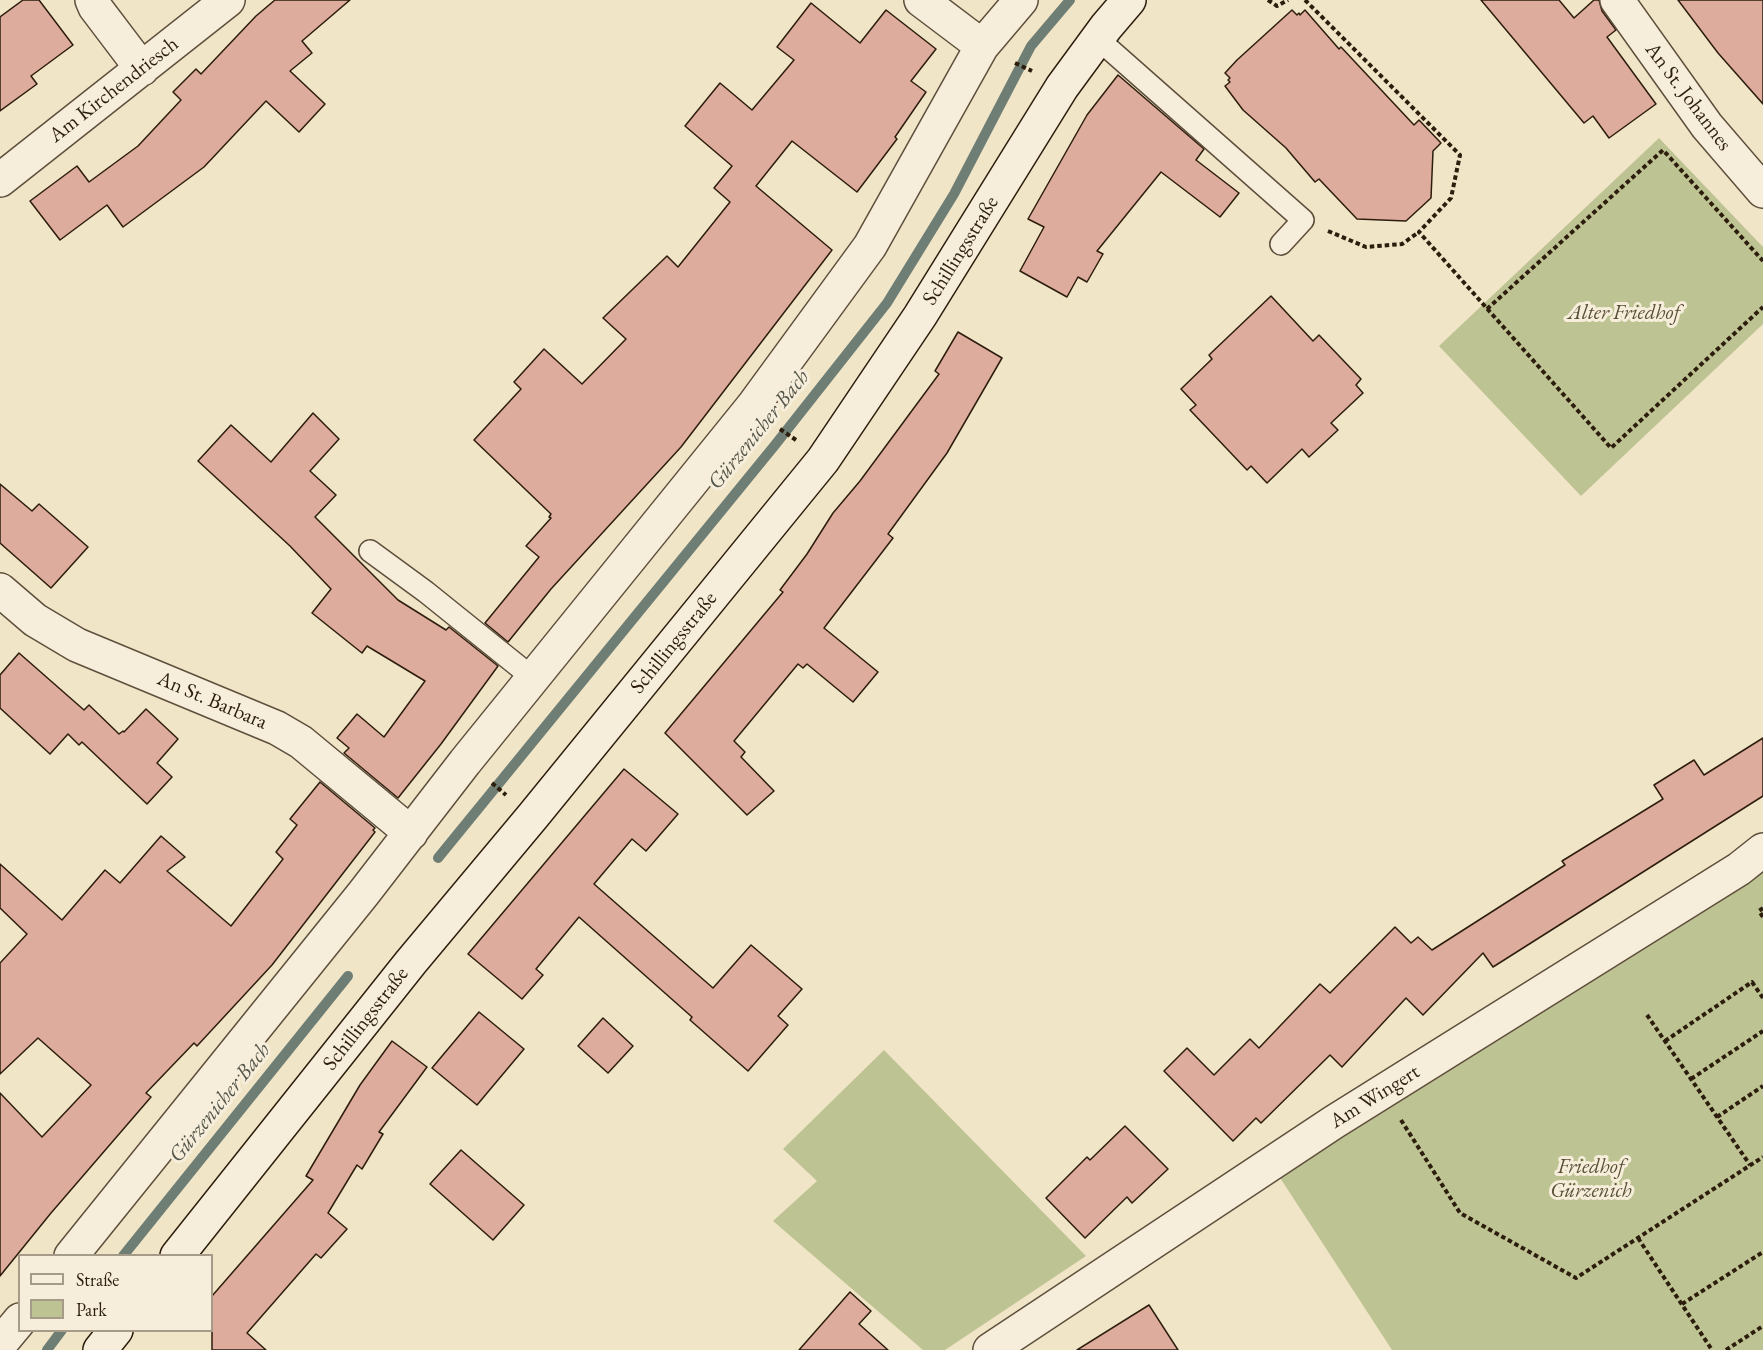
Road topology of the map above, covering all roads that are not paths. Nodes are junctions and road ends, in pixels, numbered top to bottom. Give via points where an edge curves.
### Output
1 (92, 0) edge
2 (228, 0) edge
3 (921, 0) edge
4 (1022, 0) edge
5 (1129, 0) edge
6 (1617, 0) edge
7 (1098, 39) junction
8 (995, 53) junction
9 (142, 69) junction
10 (0, 180) edge
11 (1763, 191) edge
12 (1281, 244) dead end
13 (370, 551) dead end
14 (0, 590) edge
15 (533, 678) junction
16 (411, 833) junction
17 (1763, 850) edge
18 (73, 1254) edge
19 (179, 1254) edge
20 (18, 1322) edge
21 (114, 1332) edge
22 (0, 1344) edge
23 (100, 1350) edge
24 (990, 1350) edge

1 - 9 street
2 - 9 street, Am Kirchendriesch
3 - 8 street
4 - 8 street
5 - 7 street, Schillingsstraße
6 - 11 street, An St. Johannes via 1707,126
7 - 12 lane via 1303,220
7 - 19 street, Schillingsstraße via 1062,87 920,316 823,460 411,962
8 - 15 street via 870,246 753,406
9 - 10 street, Am Kirchendriesch
13 - 15 lane
14 - 16 street, An St. Barbara via 35,620 77,645 277,728 301,742
15 - 16 street
16 - 18 street
17 - 24 street, Am Wingert via 1739,869 1383,1091
20 - 22 street
21 - 23 street

